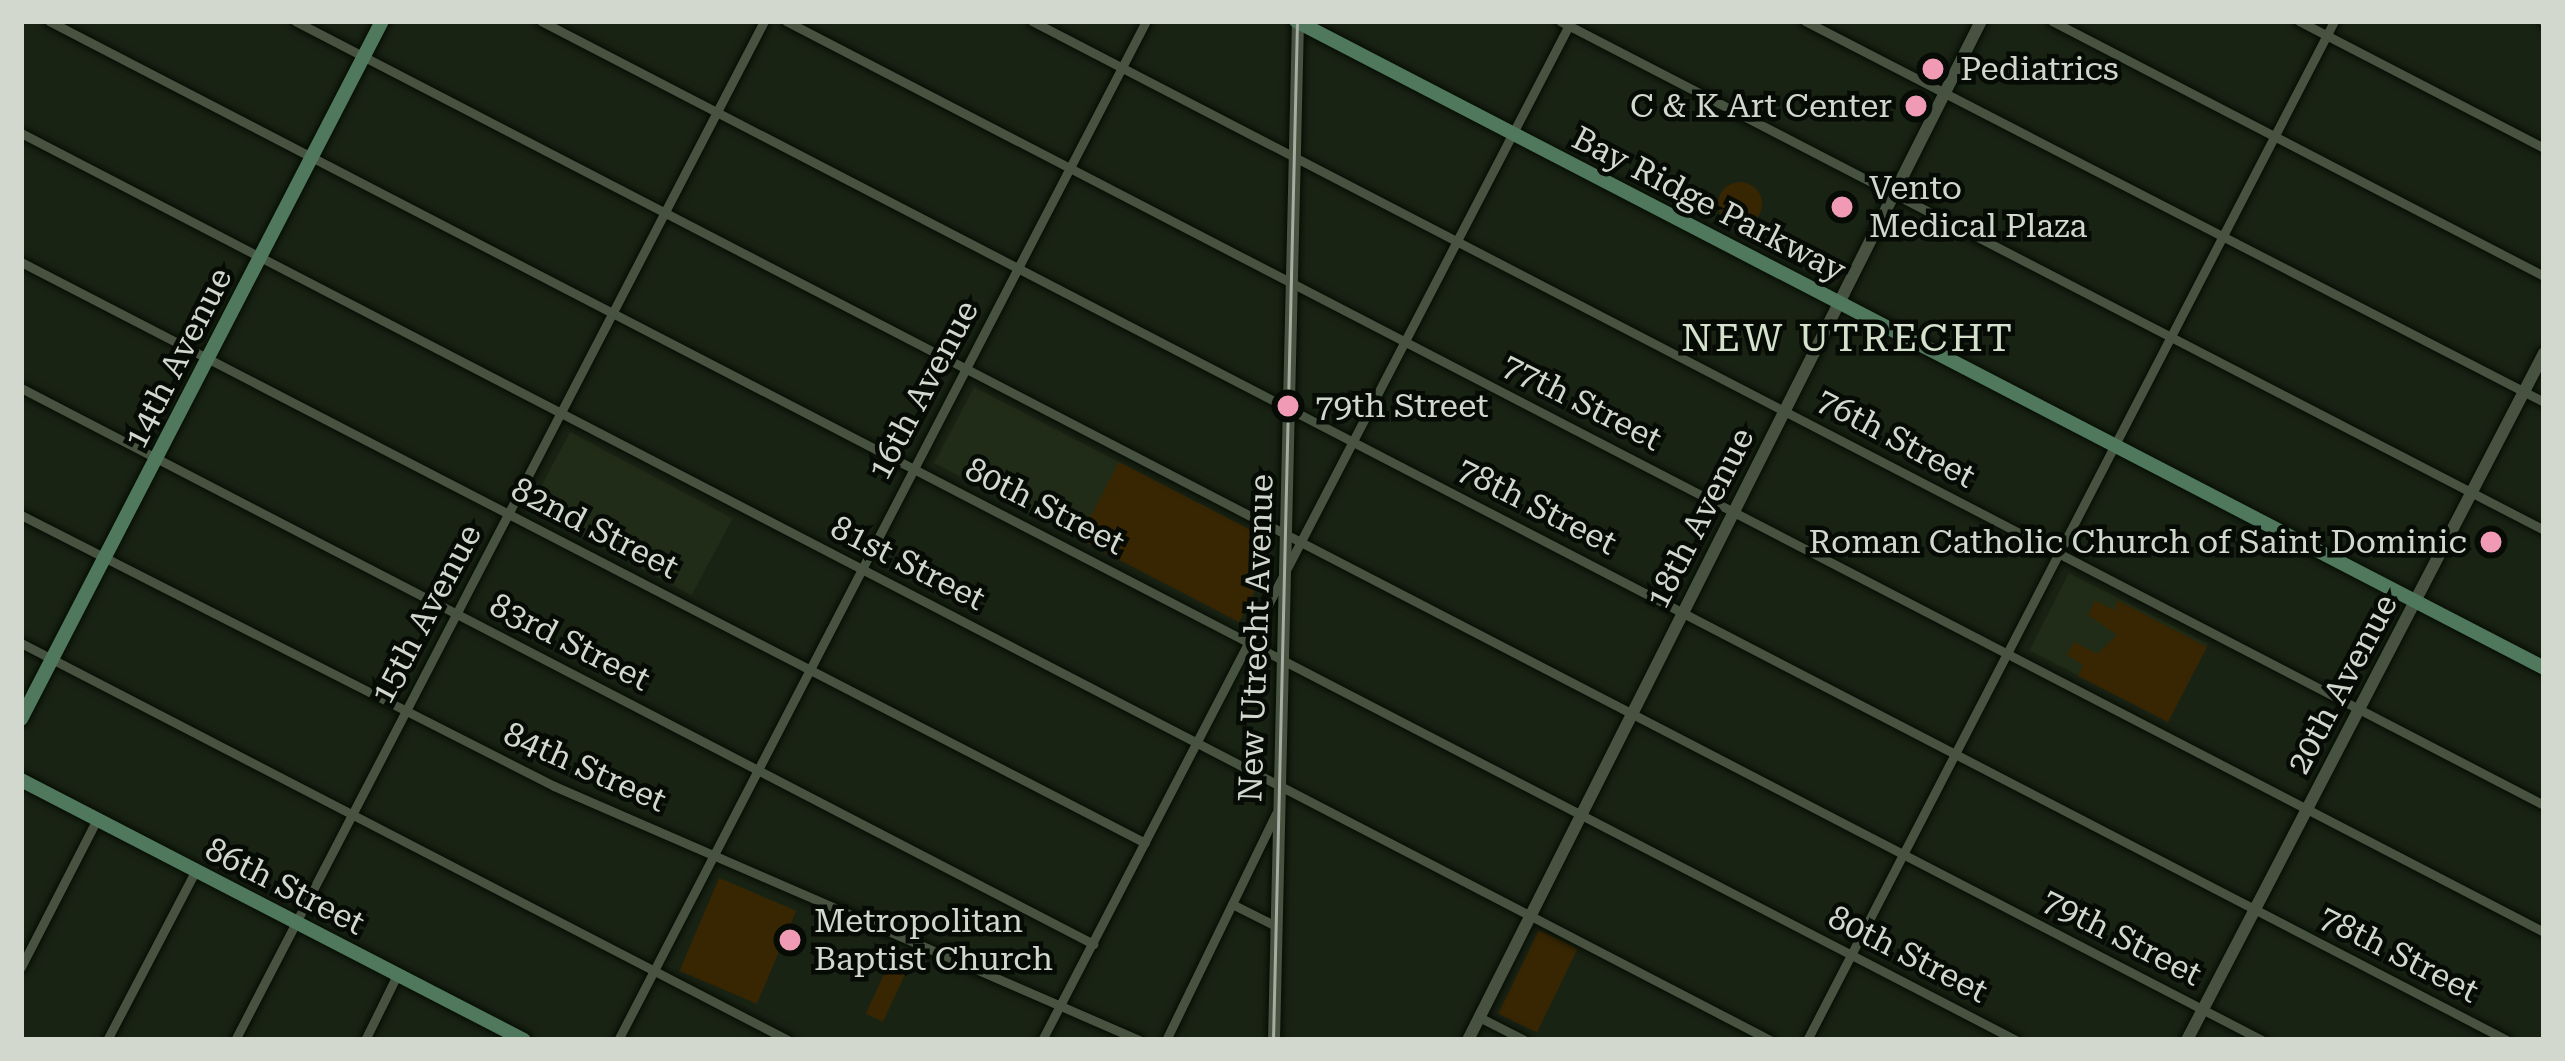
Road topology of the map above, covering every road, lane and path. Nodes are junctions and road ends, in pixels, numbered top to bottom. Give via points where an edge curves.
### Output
1 (49, 21) edge
2 (295, 21) edge
3 (382, 21) edge
4 (541, 21) edge
5 (764, 21) edge
6 (786, 21) edge
7 (1032, 21) edge
8 (1146, 21) edge
9 (1298, 21) edge
10 (1805, 21) edge
11 (1981, 21) edge
12 (2052, 21) edge
13 (2300, 21) edge
14 (2334, 21) edge
15 (1567, 22) edge
16 (2326, 35) junction
17 (364, 57) junction
18 (1122, 68) junction
19 (1945, 94) junction
20 (717, 112) junction
21 (21, 134) edge
22 (1513, 134) junction
23 (2275, 137) junction
24 (2544, 148) edge
25 (312, 157) junction
26 (1294, 157) junction
27 (1070, 168) junction
28 (1894, 195) junction
29 (665, 213) junction
30 (2222, 235) junction
31 (1457, 242) junction
32 (260, 257) junction
33 (21, 262) edge
34 (1018, 268) junction
35 (2544, 276) edge
36 (1291, 283) junction
37 (1840, 302) junction
38 (613, 313) junction
39 (2170, 335) junction
40 (1405, 341) junction
41 (2544, 352) edge
42 (208, 358) junction
43 (964, 367) junction
44 (21, 388) edge
45 (2524, 392) junction
46 (2544, 403) edge
47 (1289, 409) junction
48 (1784, 410) junction
49 (561, 413) junction
50 (1353, 441) junction
51 (2115, 445) junction
52 (156, 458) junction
53 (913, 467) junction
54 (2471, 492) junction
55 (1288, 512) junction
56 (1734, 512) junction
57 (509, 514) junction
58 (1316, 514) junction
59 (21, 515) edge
60 (2544, 530) edge
61 (1287, 535) junction
62 (1301, 542) junction
63 (2059, 554) junction
64 (104, 559) junction
65 (862, 569) junction
66 (1286, 572) junction
67 (2416, 601) junction
68 (1683, 612) junction
69 (457, 614) junction
70 (1249, 642) junction
71 (21, 643) edge
72 (2007, 654) junction
73 (52, 658) junction
74 (1283, 659) junction
75 (809, 668) junction
76 (2544, 668) edge
77 (2360, 710) junction
78 (404, 714) junction
79 (1633, 714) junction
80 (21, 719) edge
81 (1197, 742) junction
82 (1955, 754) junction
83 (757, 769) junction
84 (21, 780) edge
85 (1277, 784) junction
86 (2544, 805) edge
87 (2307, 809) junction
88 (1277, 812) junction
89 (352, 814) junction
90 (1582, 814) junction
91 (98, 819) junction
92 (1145, 843) junction
93 (714, 855) junction
94 (1903, 855) junction
95 (196, 870) junction
96 (1232, 904) junction
97 (2255, 910) junction
98 (1532, 915) junction
99 (296, 922) junction
100 (1276, 926) junction
101 (2544, 932) edge
102 (1093, 944) junction
103 (1851, 955) junction
104 (21, 967) edge
105 (654, 970) junction
106 (397, 975) junction
107 (1060, 1005) junction
108 (2203, 1009) junction
109 (1481, 1018) junction
110 (493, 1033) edge
111 (107, 1040) edge
112 (235, 1040) edge
113 (365, 1040) edge
114 (524, 1040) edge
115 (618, 1040) edge
116 (788, 1040) edge
117 (1042, 1040) edge
118 (1139, 1040) edge
119 (1166, 1040) edge
120 (1274, 1040) edge
121 (1468, 1040) edge
122 (1524, 1040) edge
123 (1770, 1040) edge
124 (1807, 1040) edge
125 (2016, 1040) edge
126 (2187, 1040) edge
127 (2262, 1040) edge
128 (2507, 1040) edge

1 - 25 street, 80th Street
2 - 17 street, 79th Street
3 - 17 main road, 14th Avenue
4 - 20 street, 78th Street
5 - 20 street, 15th Avenue
6 - 27 street, 77th Street
7 - 18 street, 76th Street
8 - 18 street, 16th Avenue
9 - 22 main road, Bay Ridge Parkway
9 - 26 street, New Utrecht Avenue
10 - 19 street
11 - 19 street, 18th Avenue
12 - 23 street
13 - 16 street
14 - 16 street
15 - 22 street
15 - 28 street
16 - 23 street
16 - 24 street
17 - 25 main road, 14th Avenue
17 - 29 street, 79th Street
18 - 26 street, 76th Street
18 - 27 street, 16th Avenue
19 - 28 street, 18th Avenue
19 - 30 street
20 - 29 street, 15th Avenue
20 - 34 street, 78th Street
21 - 32 street, 81st Street
22 - 31 street
22 - 37 main road, Bay Ridge Parkway
23 - 30 street
23 - 35 street
25 - 32 main road, 14th Avenue
25 - 38 street, 80th Street
26 - 31 street, 76th Street
26 - 36 street, New Utrecht Avenue
27 - 34 street, 16th Avenue
27 - 36 street, 77th Street
28 - 37 street, 18th Avenue
28 - 39 street
29 - 38 street, 15th Avenue
29 - 43 street, 79th Street
30 - 39 street
30 - 45 street
31 - 40 street
31 - 48 street, 76th Street
32 - 42 main road, 14th Avenue
32 - 49 street, 81st Street
33 - 42 street, 82nd Street
34 - 43 street, 16th Avenue
34 - 47 street, 78th Street
36 - 40 street, 77th Street
36 - 47 street, New Utrecht Avenue
37 - 48 street, 18th Avenue
37 - 51 main road, Bay Ridge Parkway
38 - 49 street, 15th Avenue
38 - 53 street, 80th Street
39 - 51 street
39 - 54 street
40 - 50 street
40 - 56 street, 77th Street
41 - 45 street, 20th Avenue
42 - 52 main road, 14th Avenue
42 - 57 street, 82nd Street
43 - 53 street, 16th Avenue
43 - 61 street, 79th Street
44 - 52 street, 83rd Street
45 - 46 street
45 - 54 street, 20th Avenue
47 - 50 street, 78th Street
47 - 55 street, New Utrecht Avenue
48 - 56 street, 18th Avenue
48 - 63 street, 76th Street
49 - 57 street, 15th Avenue
49 - 65 street, 81st Street
50 - 58 street
50 - 68 street, 78th Street
51 - 63 street
51 - 67 main road, Bay Ridge Parkway
52 - 64 main road, 14th Avenue
52 - 69 street, 83rd Street
53 - 65 street, 16th Avenue
53 - 70 street, 80th Street
54 - 60 street
54 - 67 street, 20th Avenue
55 - 58 street
55 - 61 street, New Utrecht Avenue
56 - 68 street, 18th Avenue
56 - 72 street, 77th Street
57 - 69 street, 15th Avenue
57 - 75 street, 82nd Street
58 - 62 street
59 - 64 street, 84th Street
61 - 62 street, 79th Street
61 - 66 street, New Utrecht Avenue
62 - 66 street
62 - 79 street, 79th Street
63 - 72 street
63 - 77 street, 76th Street
64 - 73 main road, 14th Avenue
64 - 78 street, 84th Street
65 - 75 street, 16th Avenue
65 - 81 street, 81st Street
66 - 70 street
66 - 74 street, New Utrecht Avenue
67 - 76 main road, Bay Ridge Parkway
67 - 77 street, 20th Avenue
68 - 79 street, 18th Avenue
68 - 82 street, 78th Street
69 - 78 street, 15th Avenue
69 - 83 street, 83rd Street
70 - 74 street, 80th Street
70 - 81 street
71 - 73 street
72 - 82 street
72 - 87 street, 77th Street
73 - 80 main road, 14th Avenue
73 - 89 street
74 - 85 street, New Utrecht Avenue
74 - 90 street, 80th Street
75 - 83 street, 16th Avenue
75 - 92 street, 82nd Street
77 - 86 street, 76th Street
77 - 87 street, 20th Avenue
78 - 89 street, 15th Avenue
78 - 93 street, 84th Street
79 - 90 street, 18th Avenue
79 - 94 street, 79th Street
81 - 85 street, 81st Street
81 - 92 street
82 - 94 street
82 - 97 street, 78th Street
83 - 93 street, 16th Avenue
83 - 102 street, 83rd Street
84 - 91 main road, 86th Street
85 - 88 street, New Utrecht Avenue
85 - 98 street, 81st Street
87 - 97 street, 20th Avenue
87 - 101 street, 77th Street
88 - 96 street
88 - 100 street, New Utrecht Avenue
89 - 99 street, 15th Avenue
89 - 105 street
90 - 98 street, 18th Avenue
90 - 103 street, 80th Street
91 - 95 main road, 86th Street
91 - 104 street
92 - 102 street
93 - 105 street, 16th Avenue
93 - 107 street, 84th Street
94 - 103 street
94 - 108 street, 79th Street
95 - 99 main road, 86th Street
95 - 111 street
96 - 100 street
96 - 119 street
97 - 108 street, 20th Avenue
97 - 128 street, 78th Street
98 - 109 street, 18th Avenue
98 - 123 street, 81st Street
99 - 106 main road, 86th Street
99 - 112 street, 15th Avenue
100 - 120 street, New Utrecht Avenue
102 - 107 street
103 - 124 street
103 - 125 street, 80th Street
105 - 115 street, 16th Avenue
105 - 116 street
106 - 110 main road, 86th Street
106 - 113 street
107 - 117 street
107 - 118 street, 84th Street
108 - 126 street, 20th Avenue
108 - 127 street, 79th Street
109 - 121 street, 18th Avenue
109 - 122 street
110 - 114 main road, 86th Street

